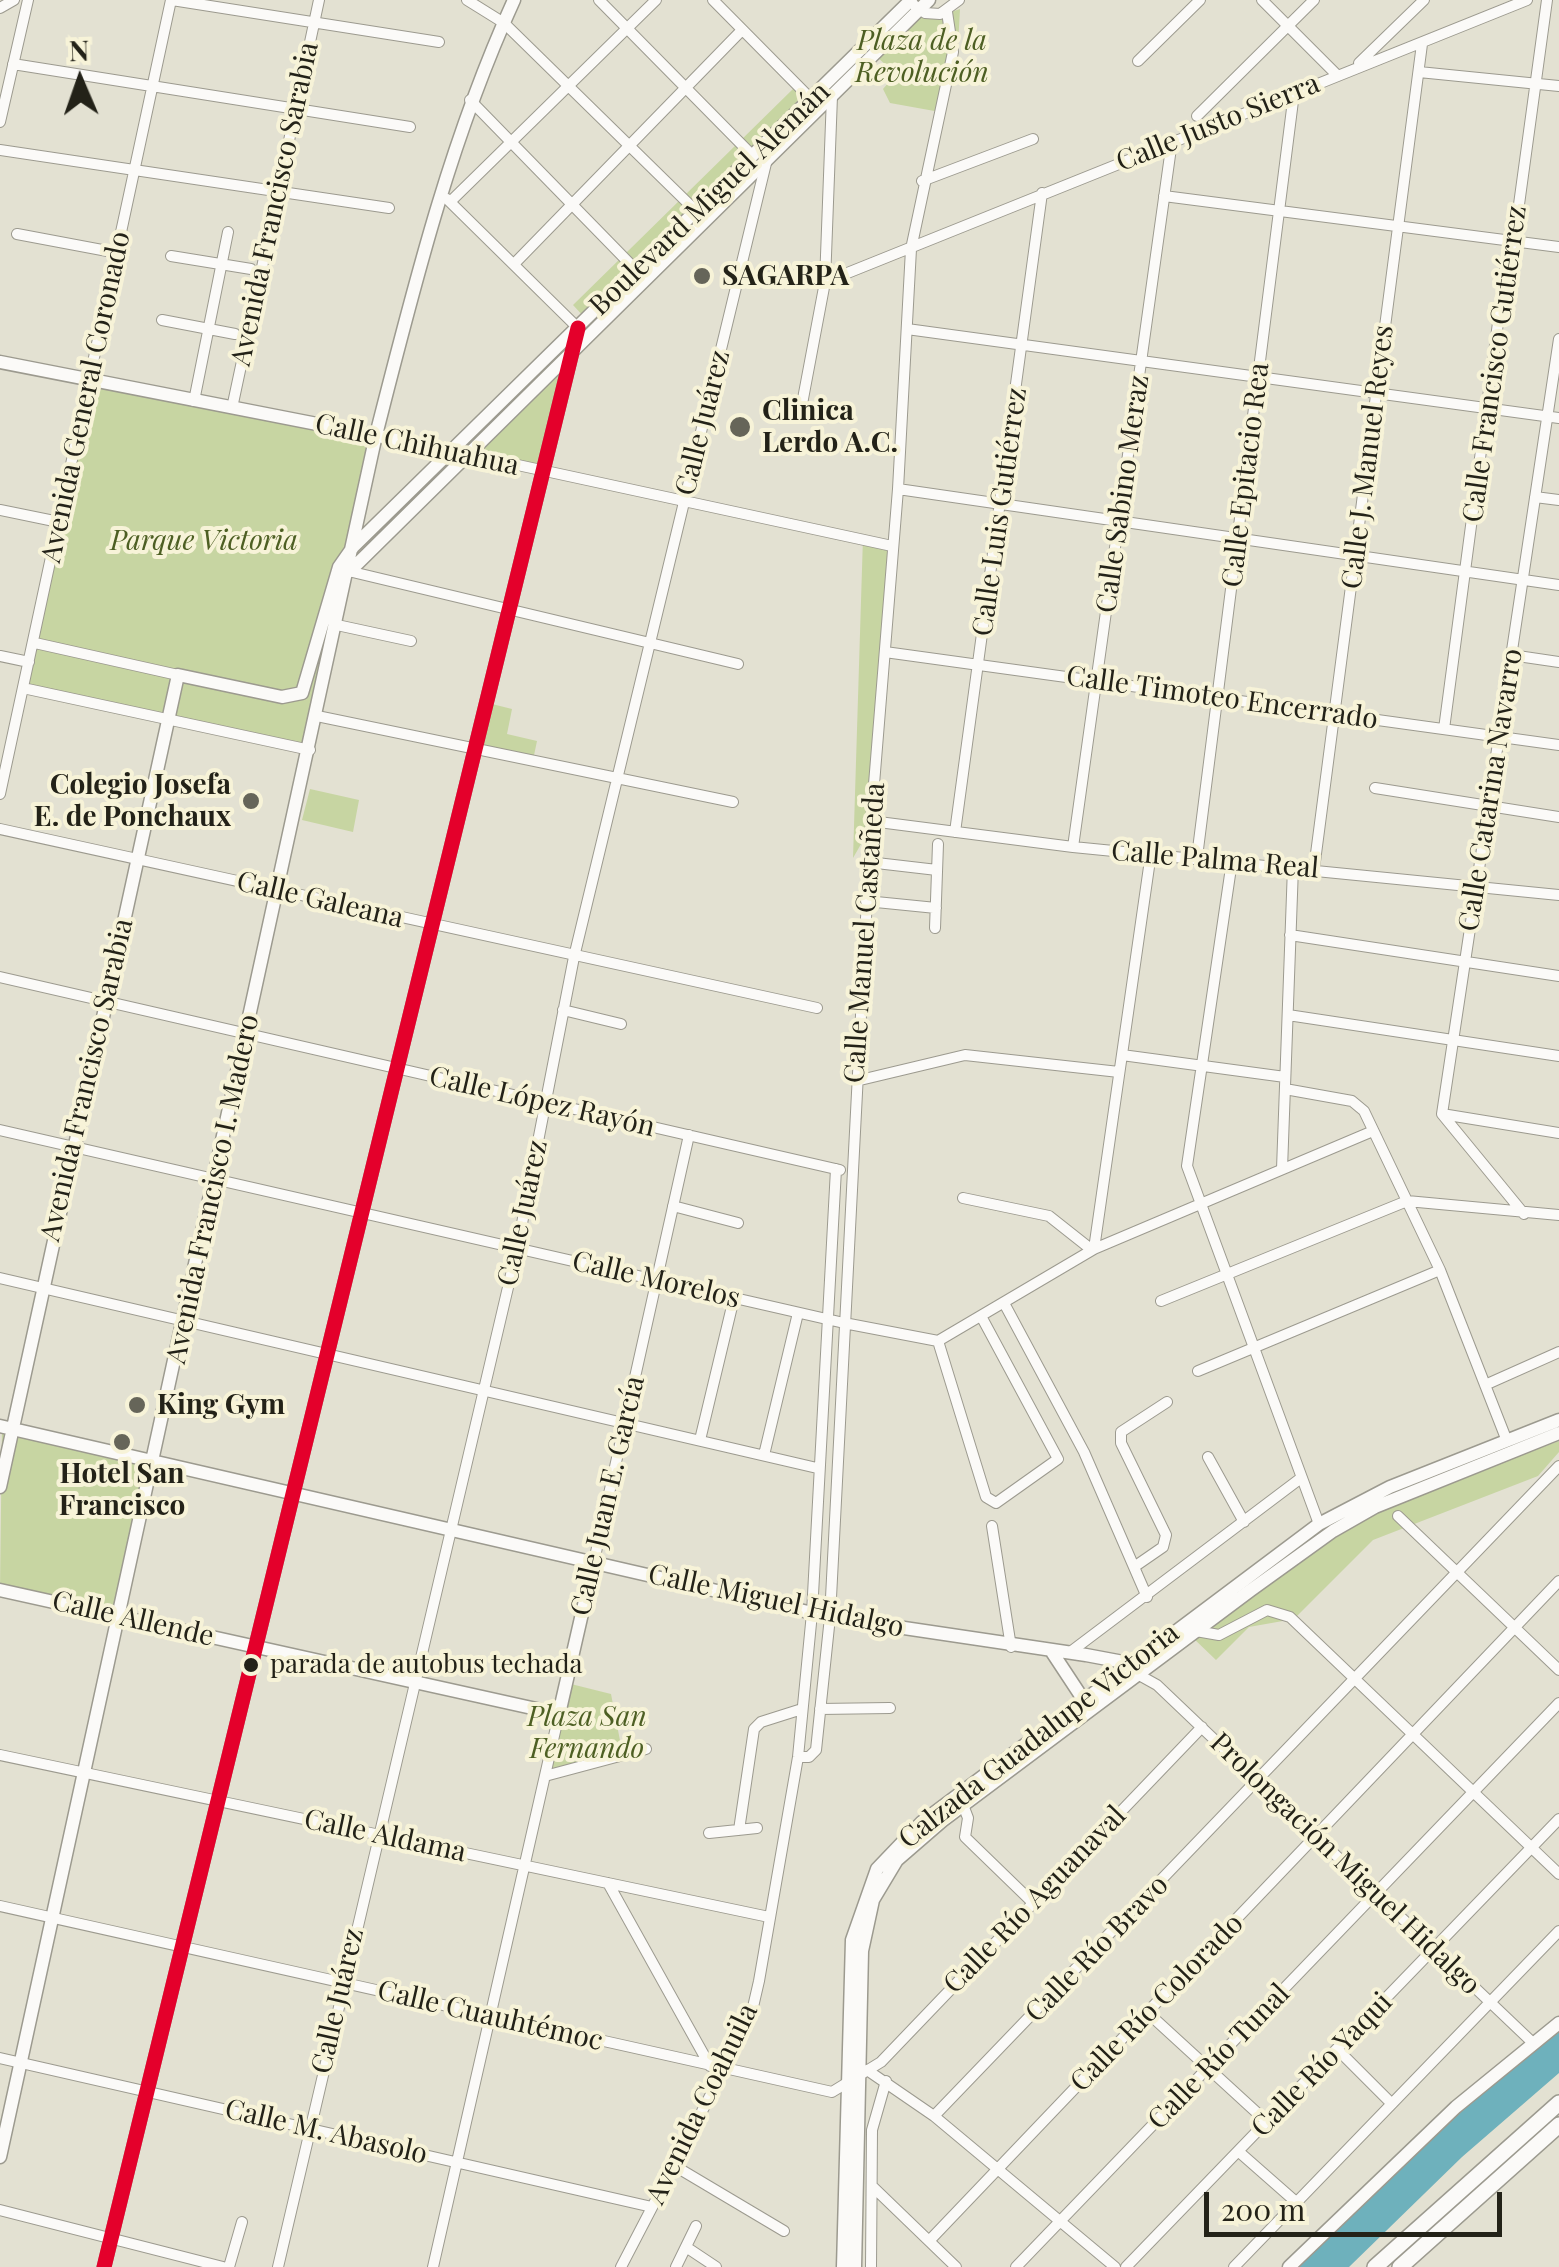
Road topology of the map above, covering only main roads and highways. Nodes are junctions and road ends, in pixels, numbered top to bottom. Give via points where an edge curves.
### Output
1 (514, 0) edge
2 (916, 2) edge
3 (578, 328) junction
4 (575, 349) junction
5 (0, 362) edge
6 (485, 421) junction
7 (376, 435) junction
8 (426, 445) junction
9 (452, 450) junction
10 (467, 454) junction
11 (354, 548) junction
12 (344, 570) junction
13 (1559, 1420) edge
14 (6, 1427) edge
15 (1559, 1433) edge
16 (154, 1460) junction
17 (0, 1486) edge
18 (296, 1493) junction
19 (594, 1561) junction
20 (0, 1590) edge
21 (119, 1616) junction
22 (257, 1647) junction
23 (1052, 1652) junction
24 (1138, 1666) junction
25 (1083, 1699) junction
26 (559, 1714) joint
27 (1559, 2023) edge
28 (858, 2076) junction
29 (1559, 2103) edge
30 (1559, 2125) edge
31 (0, 2157) edge
32 (104, 2267) edge
33 (843, 2267) edge
34 (854, 2267) edge
35 (1289, 2267) edge
36 (1375, 2267) edge
37 (1400, 2267) edge

1 - 7 main road via 470,100
2 - 3 main road, Boulevard Miguel Alemán
2 - 4 main road, Boulevard Miguel Alemán via 832,96
3 - 4 main road
3 - 6 main road, Boulevard Miguel Alemán
4 - 10 main road, Boulevard Miguel Alemán
4 - 18 main road
5 - 7 main road, Calle Chihuahua
6 - 8 main road via 456,440
6 - 9 main road, Boulevard Miguel Alemán
7 - 8 main road, Calle Chihuahua
7 - 11 main road
8 - 9 main road, Calle Chihuahua
9 - 10 main road, Calle Chihuahua
9 - 11 main road, Boulevard Miguel Alemán
10 - 12 main road, Boulevard Miguel Alemán
11 - 12 main road, Boulevard Miguel Alemán
12 - 14 main road, Avenida Francisco Sarabia via 302,693 282,698 178,675
12 - 16 main road, Avenida Francisco I. Madero
13 - 24 main road, Calzada Guadalupe Victoria via 1390,1487 1319,1524
14 - 16 main road, Calle Miguel Hidalgo
14 - 17 main road, Avenida Francisco Sarabia
15 - 24 main road, Calzada Guadalupe Victoria via 1355,1518
16 - 18 main road, Calle Miguel Hidalgo
16 - 21 main road, Avenida Francisco I. Madero
18 - 19 main road, Calle Miguel Hidalgo
18 - 22 main road
19 - 23 main road, Calle Miguel Hidalgo via 830,1617
19 - 26 main road, Calle Juan E. García
20 - 21 main road, Calle Allende
21 - 22 main road, Calle Allende
21 - 31 main road, Avenida Francisco I. Madero
22 - 26 main road, Calle Allende
22 - 32 main road
23 - 24 main road, Calle Miguel Hidalgo via 1126,1653
23 - 25 main road
24 - 25 main road, Calzada Guadalupe Victoria
24 - 28 main road, Calzada Guadalupe Victoria via 897,1860 873,1900 862,1951
25 - 28 main road, Calzada Guadalupe Victoria via 922,1822 877,1869 852,1940
27 - 35 main road via 1417,2143
28 - 33 main road, Calzada Guadalupe Victoria
28 - 34 main road, Calzada Guadalupe Victoria
29 - 36 highway
30 - 37 highway

